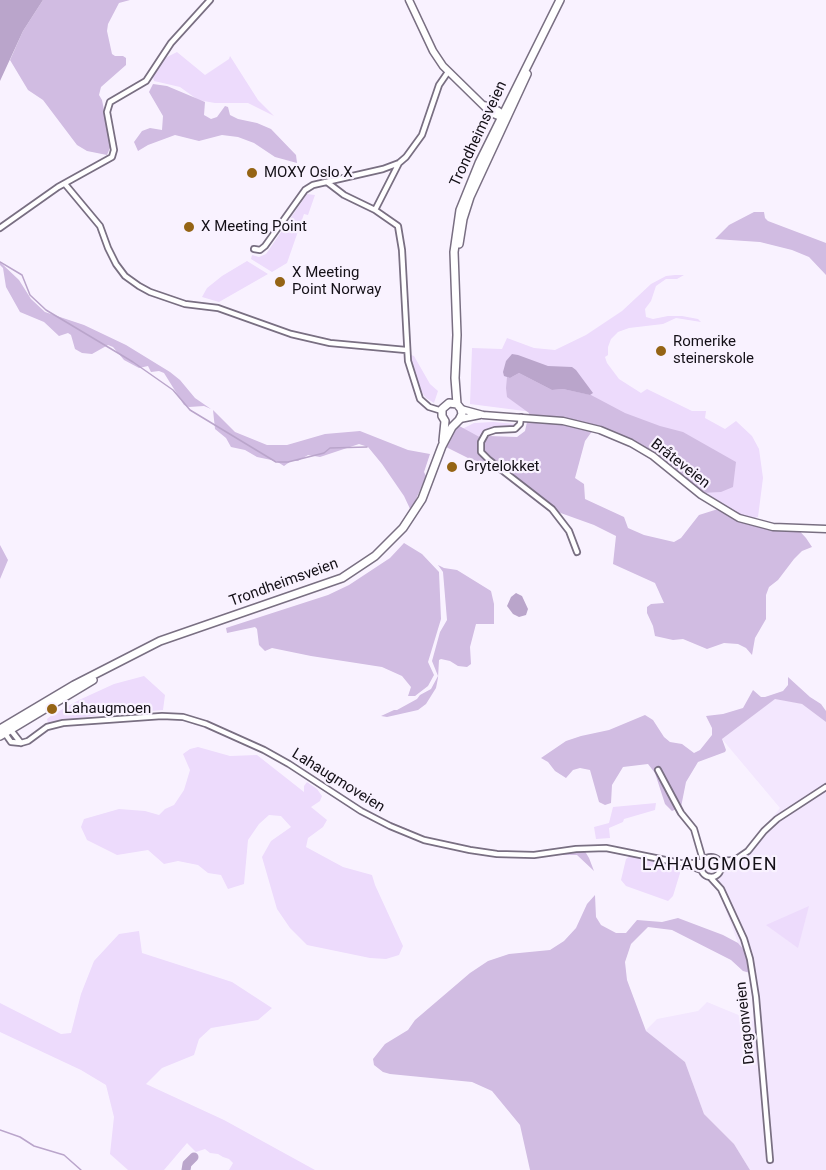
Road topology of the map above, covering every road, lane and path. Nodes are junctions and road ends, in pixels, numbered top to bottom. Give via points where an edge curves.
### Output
1 (210, 0) edge
2 (409, 0) edge
3 (560, 0) edge
4 (448, 72) junction
5 (504, 117) junction
6 (399, 163) junction
7 (327, 182) junction
8 (65, 184) junction
9 (375, 210) junction
10 (0, 228) edge
11 (254, 249) dead end
12 (406, 350) junction
13 (455, 378) junction
14 (449, 403) junction
15 (459, 407) junction
16 (442, 411) junction
17 (483, 415) junction
18 (521, 417) junction
19 (445, 421) junction
20 (457, 421) junction
21 (442, 446) junction
22 (826, 529) edge
23 (577, 552) dead end
24 (4, 731) edge
25 (658, 770) dead end
26 (826, 787) edge
27 (700, 846) junction
28 (710, 857) junction
29 (736, 860) junction
30 (702, 861) junction
31 (719, 861) junction
32 (685, 864) junction
33 (701, 870) junction
34 (719, 872) junction
35 (710, 877) junction
36 (721, 889) junction
37 (770, 1160) dead end

1 - 8 street via 171,43 146,81 110,102 106,112 112,157
2 - 4 main road via 433,51
3 - 5 main road, Trondheimsveien
4 - 5 main road via 484,105
4 - 6 street via 439,85 417,144
5 - 13 main road, Trondheimsveien via 474,173 460,210 454,246
6 - 7 street
6 - 9 street
7 - 9 street
7 - 11 street via 305,190 265,246
8 - 10 street
8 - 12 street via 100,226 120,270 150,292 185,304 218,308 291,334 330,343
9 - 12 street via 395,222 400,235
12 - 16 street via 420,399
13 - 14 main road, Trondheimsveien
13 - 15 main road, Trondheimsveien
14 - 15 main road
14 - 16 main road
15 - 17 main road, Bråteveien
15 - 20 main road, Trondheimsveien
16 - 19 main road
17 - 18 main road, Bråteveien
17 - 20 main road, Bråteveien
18 - 22 main road, Bråteveien via 581,424 623,440 653,456 715,505 745,520 778,528
18 - 23 street via 515,429 486,433 481,452 552,509 569,531
19 - 20 main road
19 - 21 main road, Trondheimsveien
20 - 21 main road, Trondheimsveien
21 - 24 main road, Trondheimsveien via 430,483 413,514 393,539 362,566 326,585 171,637 112,666
24 - 32 street, Lahaugmoveien via 11,742 21,743 63,723 162,716 187,718 264,750 369,815 424,840 496,854 534,855 606,848
25 - 27 street
26 - 29 street via 777,819
27 - 28 street
27 - 30 street
28 - 30 street
28 - 31 street
29 - 31 street
29 - 34 street
30 - 32 street, Lahaugmoveien
30 - 33 street
31 - 34 street
32 - 33 street, Lahaugmoveien
33 - 35 street
34 - 35 street
34 - 36 street, Dragonveien
35 - 36 street, Dragonveien
36 - 37 street, Dragonveien via 752,968

